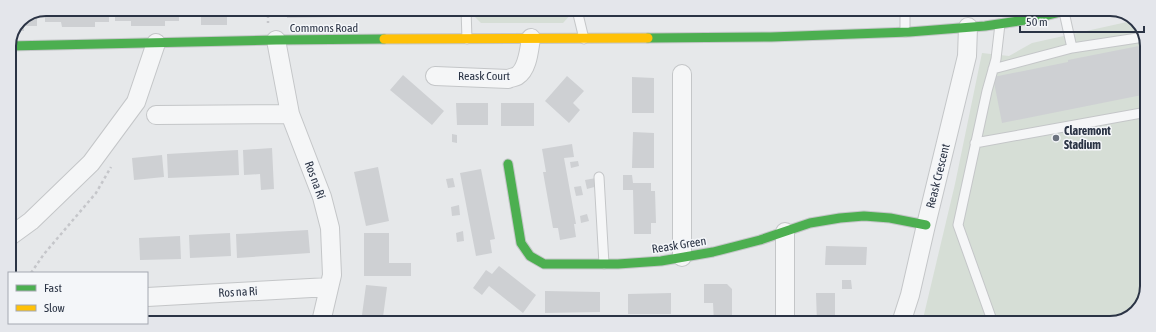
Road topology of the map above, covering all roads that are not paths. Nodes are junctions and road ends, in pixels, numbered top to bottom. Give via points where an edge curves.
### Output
1 (466, 16) edge
2 (578, 16) edge
3 (905, 16) edge
4 (1045, 16) edge
5 (1067, 16) edge
6 (1000, 24) junction
7 (968, 27) junction
8 (905, 32) junction
9 (531, 38) junction
10 (1139, 38) edge
11 (467, 39) junction
12 (584, 39) junction
13 (276, 40) junction
14 (156, 43) junction
15 (16, 46) edge
16 (1072, 48) junction
17 (993, 69) junction
18 (682, 74) dead end
19 (435, 76) dead end
20 (1140, 113) edge
21 (156, 114) dead end
22 (290, 114) junction
23 (975, 144) junction
24 (508, 164) dead end
25 (599, 177) dead end
26 (926, 225) junction
27 (16, 232) edge
28 (785, 232) junction
29 (682, 257) junction
30 (604, 264) junction
31 (329, 287) junction
32 (148, 297) edge
33 (322, 316) edge
34 (785, 316) edge
35 (903, 316) edge
36 (990, 316) edge

1 - 11 lane
2 - 12 lane
3 - 8 lane
4 - 6 street, Commons Road
5 - 16 lane
6 - 7 street, Commons Road
6 - 17 lane
7 - 8 street, Commons Road
7 - 26 street, Reask Crescent via 967,56
8 - 12 street, Commons Road via 771,37
9 - 11 street, Commons Road
9 - 12 street, Commons Road
9 - 19 street, Reask Court via 523,69 517,76
10 - 16 lane
11 - 13 street, Commons Road
13 - 14 street, Commons Road
13 - 22 street, Ros na Rí
14 - 15 street, Commons Road
14 - 27 street via 136,102 91,163 31,221
16 - 17 lane
17 - 23 lane
18 - 29 street
20 - 23 lane
21 - 22 street
22 - 31 street, Ros na Rí via 322,197 330,228 332,275
23 - 36 lane via 958,225
24 - 30 street, Reask Green via 521,243 528,254 535,261 544,264
25 - 30 lane
26 - 28 street, Reask Green via 864,216 810,223
26 - 35 street, Reask Crescent
28 - 29 street, Reask Green via 713,252
28 - 34 street
29 - 30 street, Reask Green via 661,261
31 - 32 street, Ros na Ri
31 - 33 street, Ros na Rí

